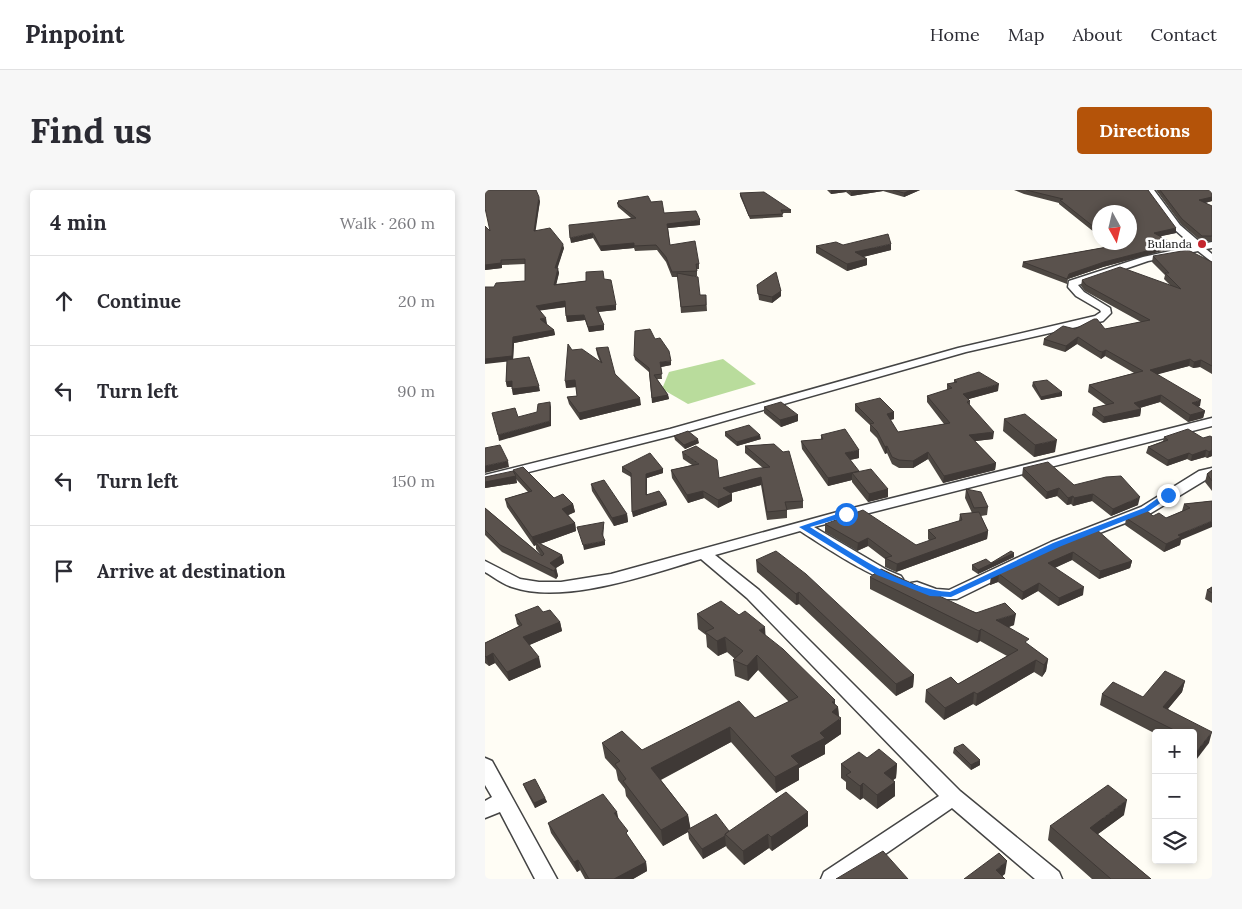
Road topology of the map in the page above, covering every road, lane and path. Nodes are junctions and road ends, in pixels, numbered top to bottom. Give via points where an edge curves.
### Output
1 (1149, 190) edge
2 (1206, 246) edge
3 (1212, 259) edge
4 (1212, 422) edge
5 (1212, 472) edge
6 (485, 479) edge
7 (803, 527) junction
8 (704, 553) junction
9 (485, 566) edge
10 (485, 766) edge
11 (953, 796) junction
12 (494, 805) edge
13 (546, 879) edge
14 (832, 879) edge
15 (1051, 879) edge

1 - 2 street via 1177,227
2 - 3 street
2 - 6 street via 1146,259 1073,283 1081,294 1105,308 1107,313 1099,319 1036,331 870,374 614,449
4 - 7 street
5 - 7 street via 1147,510 1056,545 951,594 933,594 881,573
7 - 8 street
8 - 9 street via 572,586 519,584
8 - 11 street via 753,594
10 - 12 street
11 - 14 street
11 - 15 street
12 - 13 street

